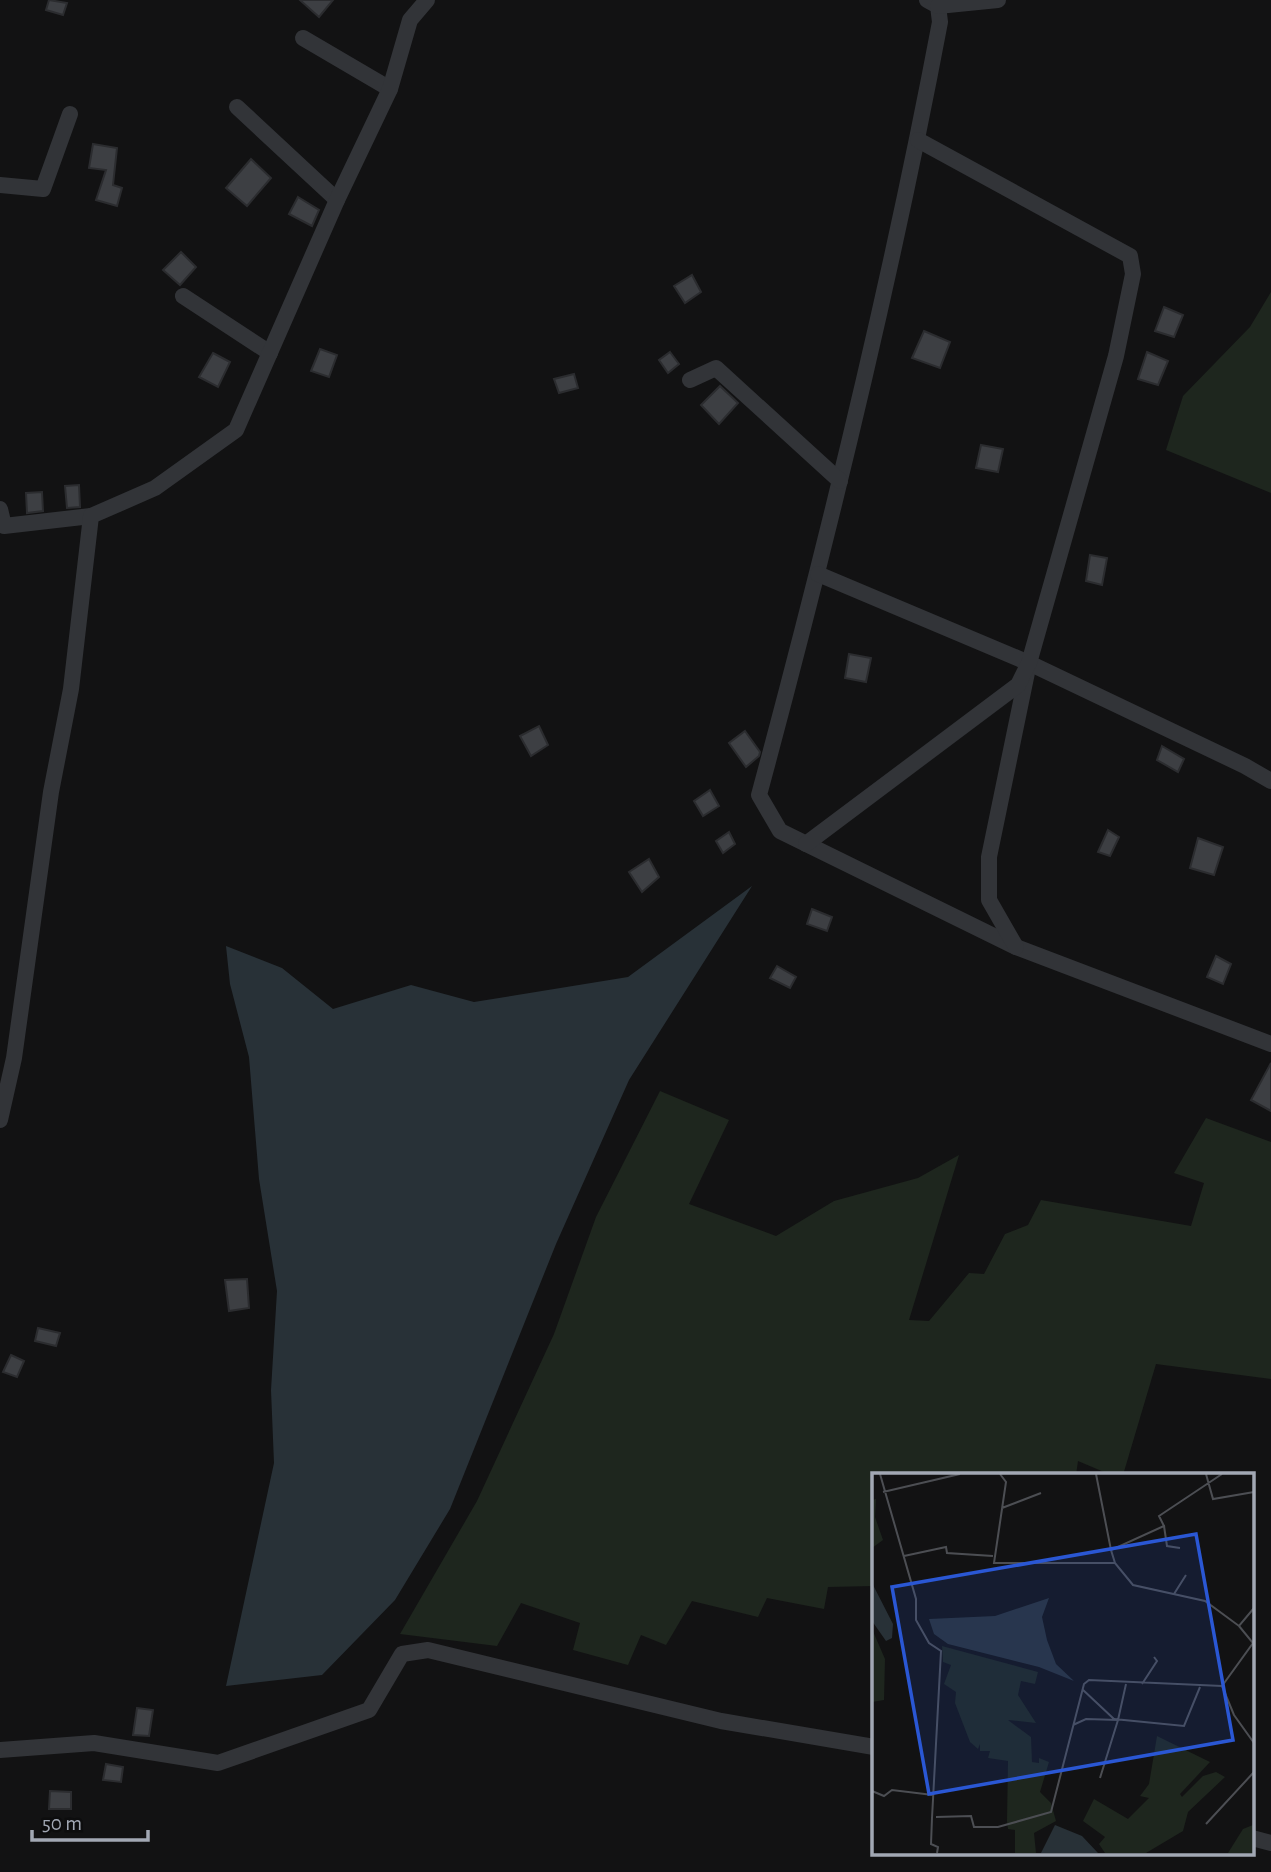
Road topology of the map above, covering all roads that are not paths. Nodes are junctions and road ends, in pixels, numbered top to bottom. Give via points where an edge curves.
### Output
1 (427, 0) edge
2 (998, 0) edge
3 (932, 3) edge
4 (303, 38) dead end
5 (390, 89) junction
6 (237, 107) dead end
7 (70, 114) dead end
8 (918, 140) junction
9 (0, 185) edge
10 (337, 200) junction
11 (183, 296) dead end
12 (270, 353) junction
13 (691, 380) dead end
14 (841, 481) junction
15 (0, 509) edge
16 (91, 516) junction
17 (2, 526) edge
18 (818, 574) junction
19 (1029, 663) junction
20 (1271, 781) edge
21 (806, 844) junction
22 (1016, 947) junction
23 (1271, 1044) edge
24 (0, 1120) edge
25 (872, 1747) edge
26 (0, 1750) edge
27 (1254, 1839) edge
28 (1271, 1843) edge

1 - 5 street via 410,20
2 - 3 street
3 - 8 street via 940,22
4 - 5 street
5 - 10 street
6 - 10 street
7 - 9 street via 43,189
8 - 14 street
8 - 19 street via 1130,256 1133,274 1116,356
10 - 12 street
11 - 12 street
12 - 16 street via 236,430 155,488
13 - 14 street via 716,368
14 - 18 street
15 - 17 street
16 - 17 street
16 - 24 street via 71,689 51,792 14,1058
18 - 19 street
18 - 21 street via 759,795 780,831
19 - 20 street
19 - 21 street via 1018,685
19 - 22 street via 989,857 989,900
21 - 22 street
22 - 23 street
25 - 26 street via 721,1721 428,1650 402,1654 369,1710 218,1763 94,1743
27 - 28 street

